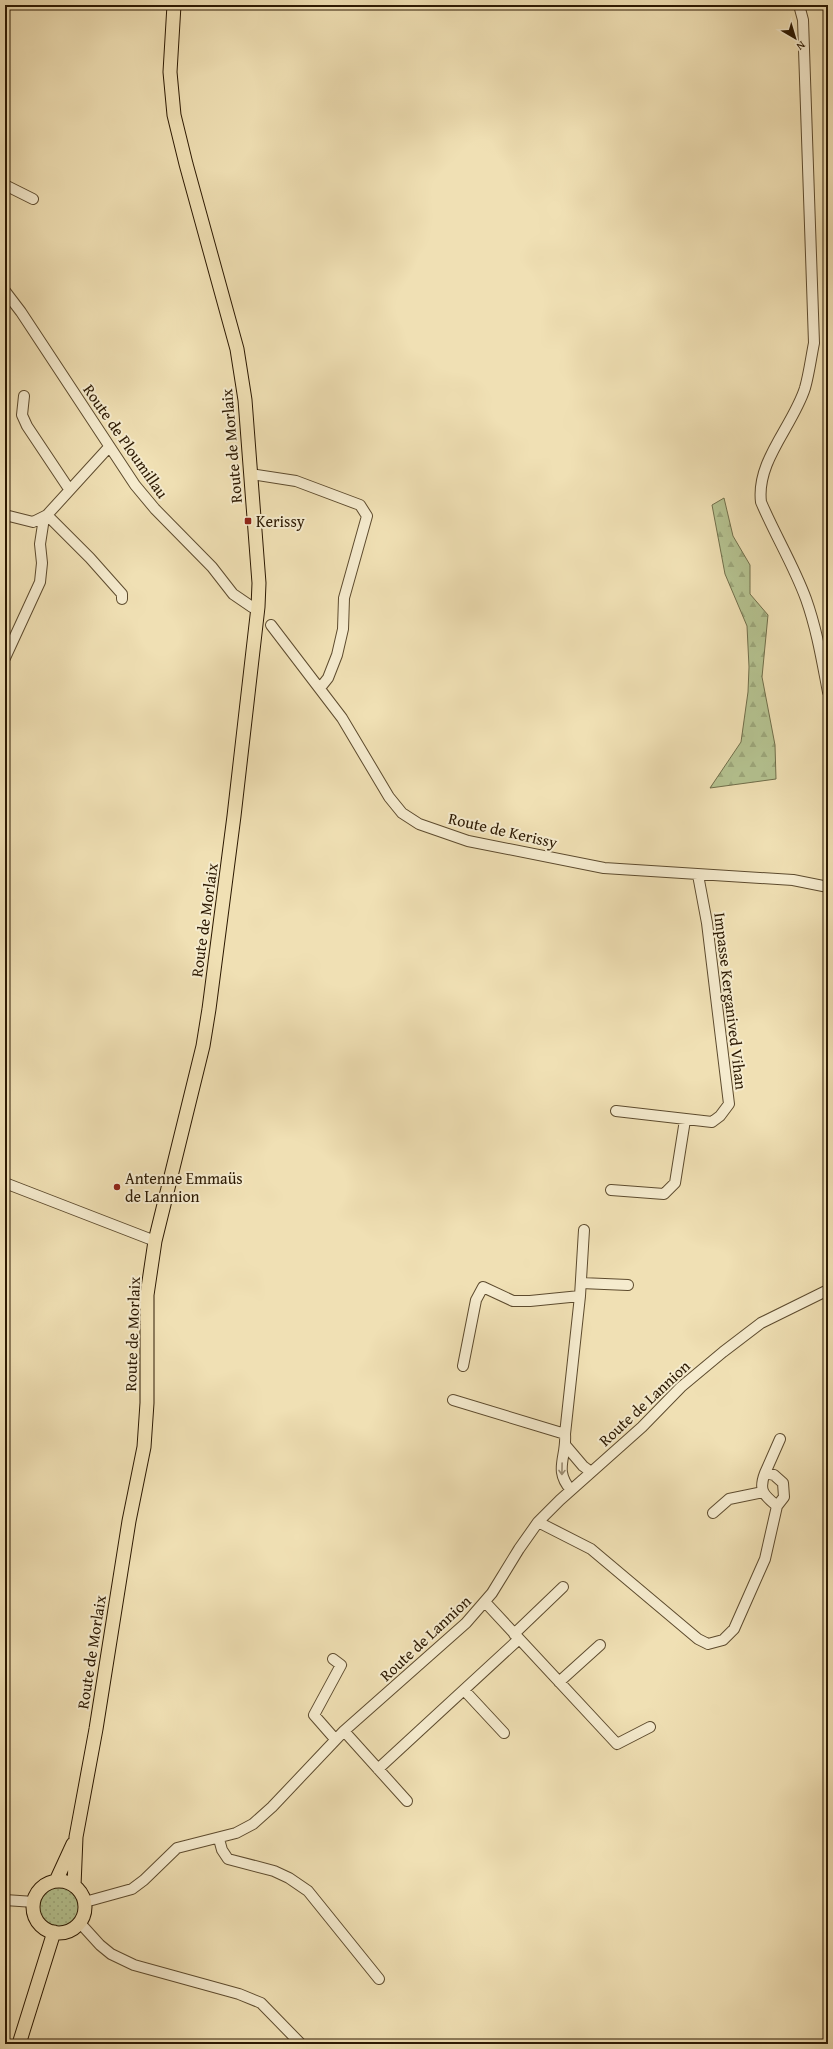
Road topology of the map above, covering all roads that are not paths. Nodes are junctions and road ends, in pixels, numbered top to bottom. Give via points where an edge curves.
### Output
1 (174, 5) edge
2 (799, 5) edge
3 (5, 186) edge
4 (33, 198) dead end
5 (5, 291) edge
6 (24, 396) dead end
7 (109, 447) junction
8 (251, 474) junction
9 (69, 489) junction
10 (5, 515) edge
11 (45, 516) junction
12 (122, 599) dead end
13 (258, 607) junction
14 (271, 625) dead end
15 (5, 658) edge
16 (320, 688) junction
17 (828, 692) edge
18 (698, 875) junction
19 (828, 887) edge
20 (616, 1112) dead end
21 (685, 1120) junction
22 (5, 1183) edge
23 (611, 1190) dead end
24 (584, 1230) dead end
25 (155, 1241) junction
26 (581, 1283) junction
27 (628, 1285) dead end
28 (828, 1290) edge
29 (580, 1296) junction
30 (463, 1366) dead end
31 (453, 1400) dead end
32 (565, 1434) junction
33 (780, 1439) dead end
34 (566, 1446) junction
35 (591, 1472) junction
36 (765, 1473) junction
37 (571, 1490) junction
38 (763, 1492) junction
39 (777, 1506) junction
40 (713, 1513) dead end
41 (538, 1522) junction
42 (563, 1588) dead end
43 (485, 1602) junction
44 (517, 1637) junction
45 (600, 1645) dead end
46 (333, 1659) dead end
47 (559, 1682) junction
48 (464, 1690) junction
49 (650, 1727) dead end
50 (344, 1731) junction
51 (504, 1733) dead end
52 (335, 1739) junction
53 (378, 1769) junction
54 (407, 1801) dead end
55 (76, 1837) junction
56 (219, 1839) junction
57 (56, 1881) junction
58 (74, 1886) junction
59 (5, 1900) edge
60 (34, 1902) junction
61 (85, 1902) junction
62 (80, 1923) junction
63 (54, 1932) junction
64 (379, 1979) dead end
65 (18, 2044) edge
66 (300, 2044) edge

1 - 8 main road, Route de Morlaix via 170,72 174,115 237,349 245,400
2 - 17 street via 803,20 814,343 805,389 763,472 759,490 761,502 807,600 818,637
3 - 4 street
5 - 7 street, Route de Ploumillau
6 - 9 street via 22,414 27,426
7 - 9 street
7 - 13 street, Route de Ploumillau via 155,509 212,567 233,594 252,607
8 - 13 main road, Route de Morlaix via 259,583
8 - 16 street via 296,481 360,505 367,516 344,598 343,630 337,655 328,678
9 - 11 street
10 - 11 street via 33,522
11 - 12 street via 90,558 122,594
11 - 15 street via 40,544 40,582
13 - 25 main road, Route de Morlaix via 234,816 203,1046
14 - 16 street, Route de Kerissy
16 - 18 street, Route de Kerissy via 342,718 389,797 402,813 419,824 468,841 604,868
18 - 19 street, Route de Kerissy via 793,880
18 - 21 street, Impasse Kerganived Vihan via 707,923 729,1104 712,1122
20 - 21 street
21 - 23 street via 675,1183 664,1194
22 - 25 street
24 - 26 street
25 - 55 main road, Route de Morlaix via 147,1294 147,1403 144,1447 129,1521
26 - 27 street
26 - 29 street
28 - 35 street, Route de Lannion via 761,1323 723,1352 681,1387 642,1427
29 - 30 street via 513,1301 483,1287 476,1300
29 - 32 street
31 - 32 street
32 - 34 street
33 - 36 street
34 - 35 street
34 -> 37 street via 560,1473
35 - 37 street, Route de Lannion
36 - 38 street via 761,1482
36 - 39 street via 774,1475 782,1483 784,1497
37 - 41 street, Route de Lannion
38 - 39 street
38 - 40 street via 729,1499
39 - 41 street via 765,1559 734,1629 723,1640 708,1644 698,1639 591,1549
41 - 43 street, Route de Lannion
42 - 44 street
43 - 44 street
43 - 50 street, Route de Lannion via 466,1623
44 - 47 street
44 - 48 street
45 - 47 street
46 - 52 street via 341,1665 314,1715
47 - 49 street via 617,1744
48 - 51 street
48 - 53 street
50 - 52 street, Route de Lannion
50 - 53 street
52 - 56 street, Route de Lannion via 253,1824
53 - 54 street
55 - 57 main road, Route de Morlaix
55 - 58 main road, Route de Morlaix
56 - 61 street, Route de Lannion via 178,1848 132,1888
56 - 64 street via 228,1859 274,1871 308,1891
57 - 58 main road
57 - 60 main road via 42,1888
58 - 61 main road
59 - 60 street
60 - 63 main road via 34,1912 38,1921 45,1929
61 - 62 main road via 86,1910
62 - 63 main road via 68,1931
62 - 66 street via 111,1954 134,1965 239,1994 261,2003
63 - 65 main road

